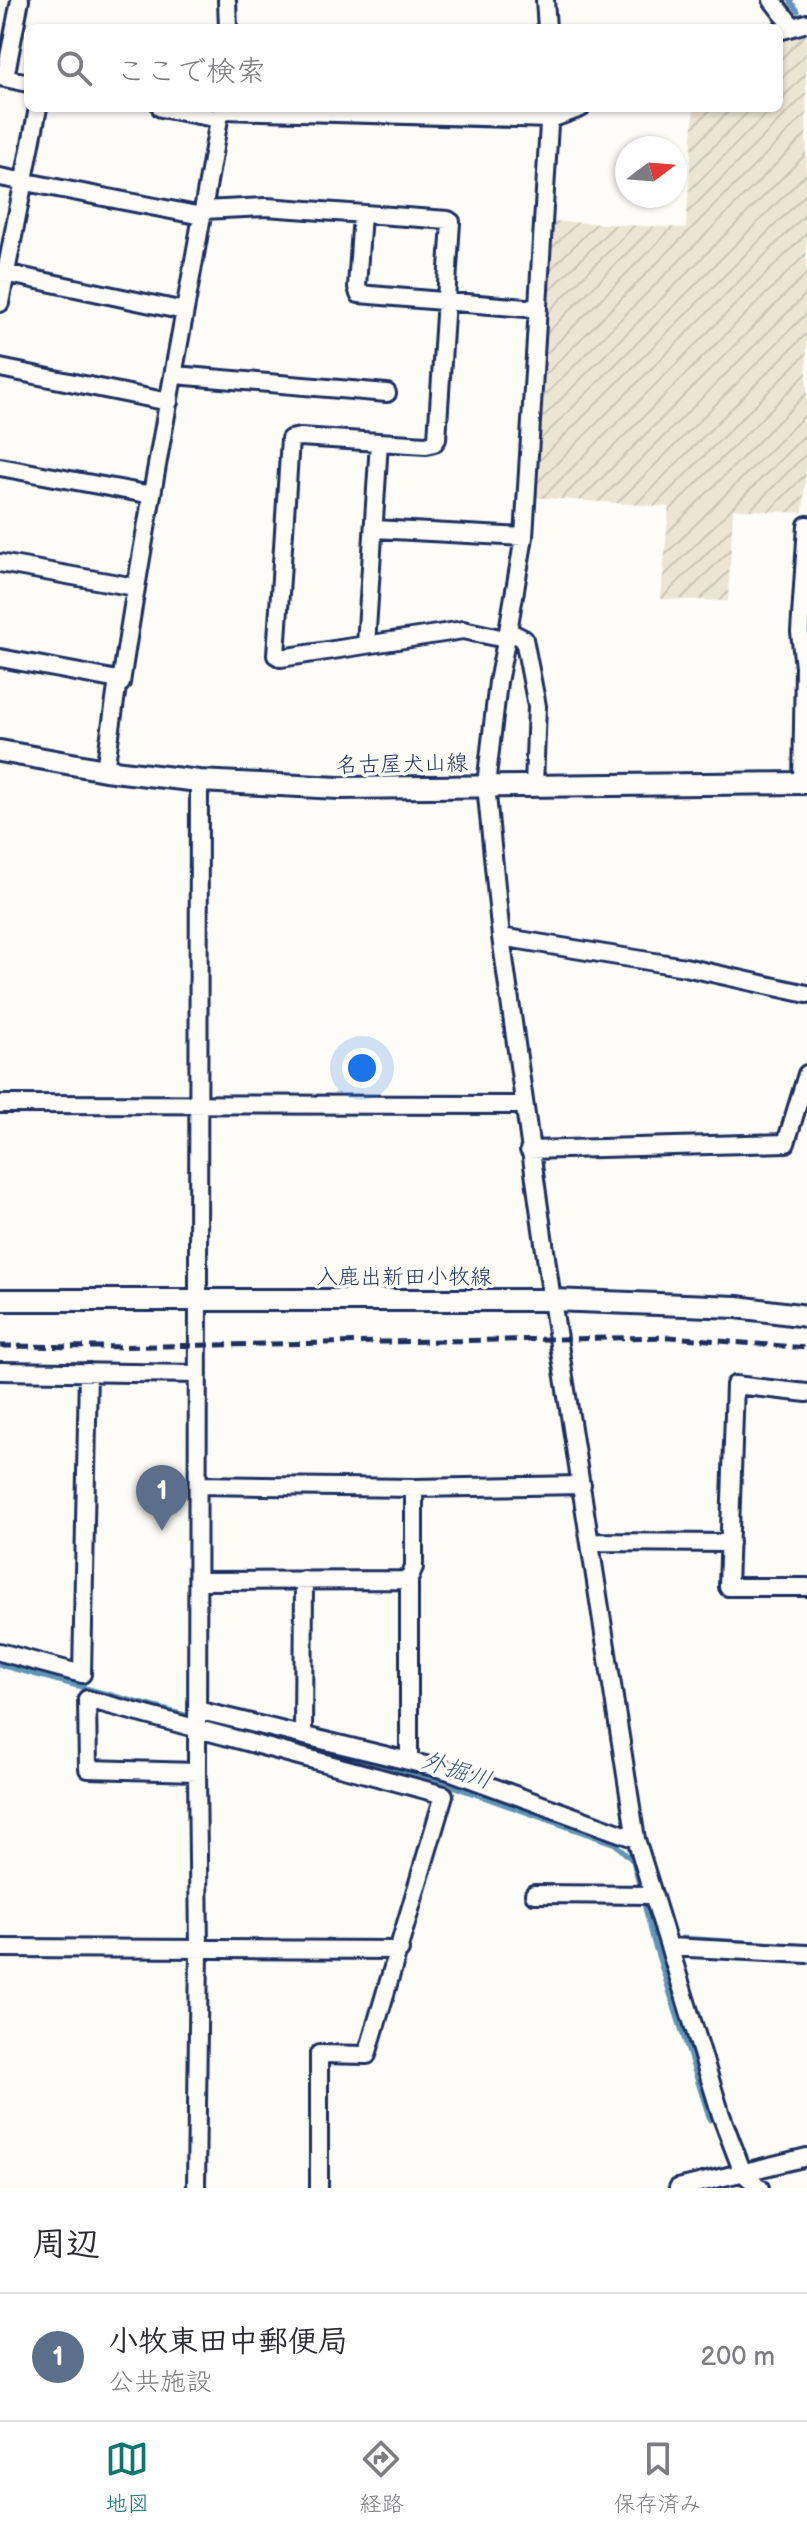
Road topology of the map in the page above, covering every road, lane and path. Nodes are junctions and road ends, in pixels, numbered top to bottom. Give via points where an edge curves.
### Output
1 (20, 0) edge
2 (227, 0) edge
3 (545, 0) edge
4 (772, 0) edge
5 (228, 24) edge
6 (547, 24) edge
7 (793, 27) edge
8 (2, 78) edge
9 (24, 82) edge
10 (37, 112) edge
11 (222, 112) edge
12 (457, 112) edge
13 (550, 114) edge
14 (0, 177) edge
15 (24, 181) junction
16 (203, 213) junction
17 (362, 214) junction
18 (3, 272) edge
19 (446, 302) junction
20 (0, 303) edge
21 (538, 309) junction
22 (184, 311) junction
23 (0, 368) edge
24 (175, 375) junction
25 (387, 393) dead end
26 (169, 402) junction
27 (379, 442) junction
28 (0, 467) edge
29 (152, 495) junction
30 (807, 525) edge
31 (374, 529) junction
32 (524, 537) junction
33 (0, 563) edge
34 (135, 587) junction
35 (507, 635) junction
36 (366, 645) junction
37 (0, 658) edge
38 (118, 680) junction
39 (0, 751) edge
40 (105, 770) junction
41 (199, 781) junction
42 (804, 783) edge
43 (486, 785) junction
44 (534, 785) junction
45 (501, 937) junction
46 (807, 994) edge
47 (807, 1074) edge
48 (0, 1104) edge
49 (199, 1105) junction
50 (523, 1105) junction
51 (529, 1150) junction
52 (0, 1300) edge
53 (198, 1300) junction
54 (552, 1300) junction
55 (807, 1316) edge
56 (0, 1371) edge
57 (88, 1372) junction
58 (198, 1374) junction
59 (807, 1393) edge
60 (198, 1485) junction
61 (582, 1485) junction
62 (414, 1488) junction
63 (591, 1542) junction
64 (730, 1543) junction
65 (304, 1580) junction
66 (409, 1580) junction
67 (199, 1581) junction
68 (807, 1587) edge
69 (0, 1652) edge
70 (197, 1710) junction
71 (197, 1731) junction
72 (303, 1734) junction
73 (409, 1761) junction
74 (446, 1770) junction
75 (197, 1772) junction
76 (440, 1794) junction
77 (636, 1839) junction
78 (534, 1894) dead end
79 (653, 1895) junction
80 (669, 1947) junction
81 (0, 1948) edge
82 (199, 1949) junction
83 (400, 1950) junction
84 (807, 1954) edge
85 (807, 2157) edge
86 (743, 2173) junction
87 (196, 2188) edge
88 (319, 2188) edge
89 (678, 2188) edge
90 (760, 2188) edge

1 - 8 street
2 - 5 street
3 - 6 street
4 - 7 street
8 - 9 street
10 - 15 street
11 - 16 street
12 - 13 street
13 - 21 street
14 - 15 street
15 - 16 street
15 - 18 street
16 - 17 street via 266,207
16 - 22 street
17 - 19 street via 359,294
17 - 19 street via 451,222
18 - 20 street
18 - 22 street
19 - 21 street
19 - 27 street via 437,439 426,445
21 - 32 street
22 - 24 street
23 - 26 street
24 - 25 street
24 - 26 street
26 - 29 street
27 - 31 street
27 - 36 street via 290,439 274,650 281,658
28 - 29 street
29 - 34 street
30 - 42 street via 800,632
31 - 32 street
31 - 36 street
32 - 35 street
33 - 34 street
34 - 38 street via 121,683
35 - 36 street via 463,630
35 - 43 street
35 - 44 street via 524,639 537,706
37 - 38 street
38 - 40 street
39 - 40 main road, 名古屋犬山線
40 - 41 main road, 名古屋犬山線
41 - 43 main road, 名古屋犬山線 via 339,788
41 - 49 street
42 - 44 main road, 名古屋犬山線
43 - 44 main road, 名古屋犬山線
43 - 45 street
45 - 46 street via 685,967
45 - 50 street
47 - 51 street via 786,1143
48 - 49 street
49 - 50 street
49 - 53 street
50 - 51 street
51 - 54 street
52 - 53 main road, 入鹿出新田小牧線
53 - 54 main road, 入鹿出新田小牧線
53 - 58 street
54 - 55 main road, 入鹿出新田小牧線 via 712,1305
54 - 61 street
56 - 57 street
57 - 58 street
57 - 69 street via 82,1674
58 - 60 street
59 - 64 street via 735,1385
60 - 62 street
60 - 67 street
61 - 62 street
61 - 63 street
62 - 66 street via 414,1567
63 - 64 street
63 - 77 street
64 - 68 street via 728,1587
65 - 66 street
65 - 67 street
65 - 72 street
66 - 73 street
67 - 70 street
70 - 71 street
70 - 72 street
71 - 75 street
71 - 75 street via 87,1699 88,1769
71 - 76 street
72 - 73 street
73 - 74 street
74 - 76 street
74 - 77 street
75 - 82 street
76 - 83 street via 444,1795
77 - 79 street
78 - 79 street via 562,1902
79 - 80 street
80 - 84 street
80 - 86 street
81 - 82 street
82 - 83 street
82 - 87 street
83 - 88 street via 367,2055 319,2054
85 - 86 street
86 - 89 street
86 - 90 street

